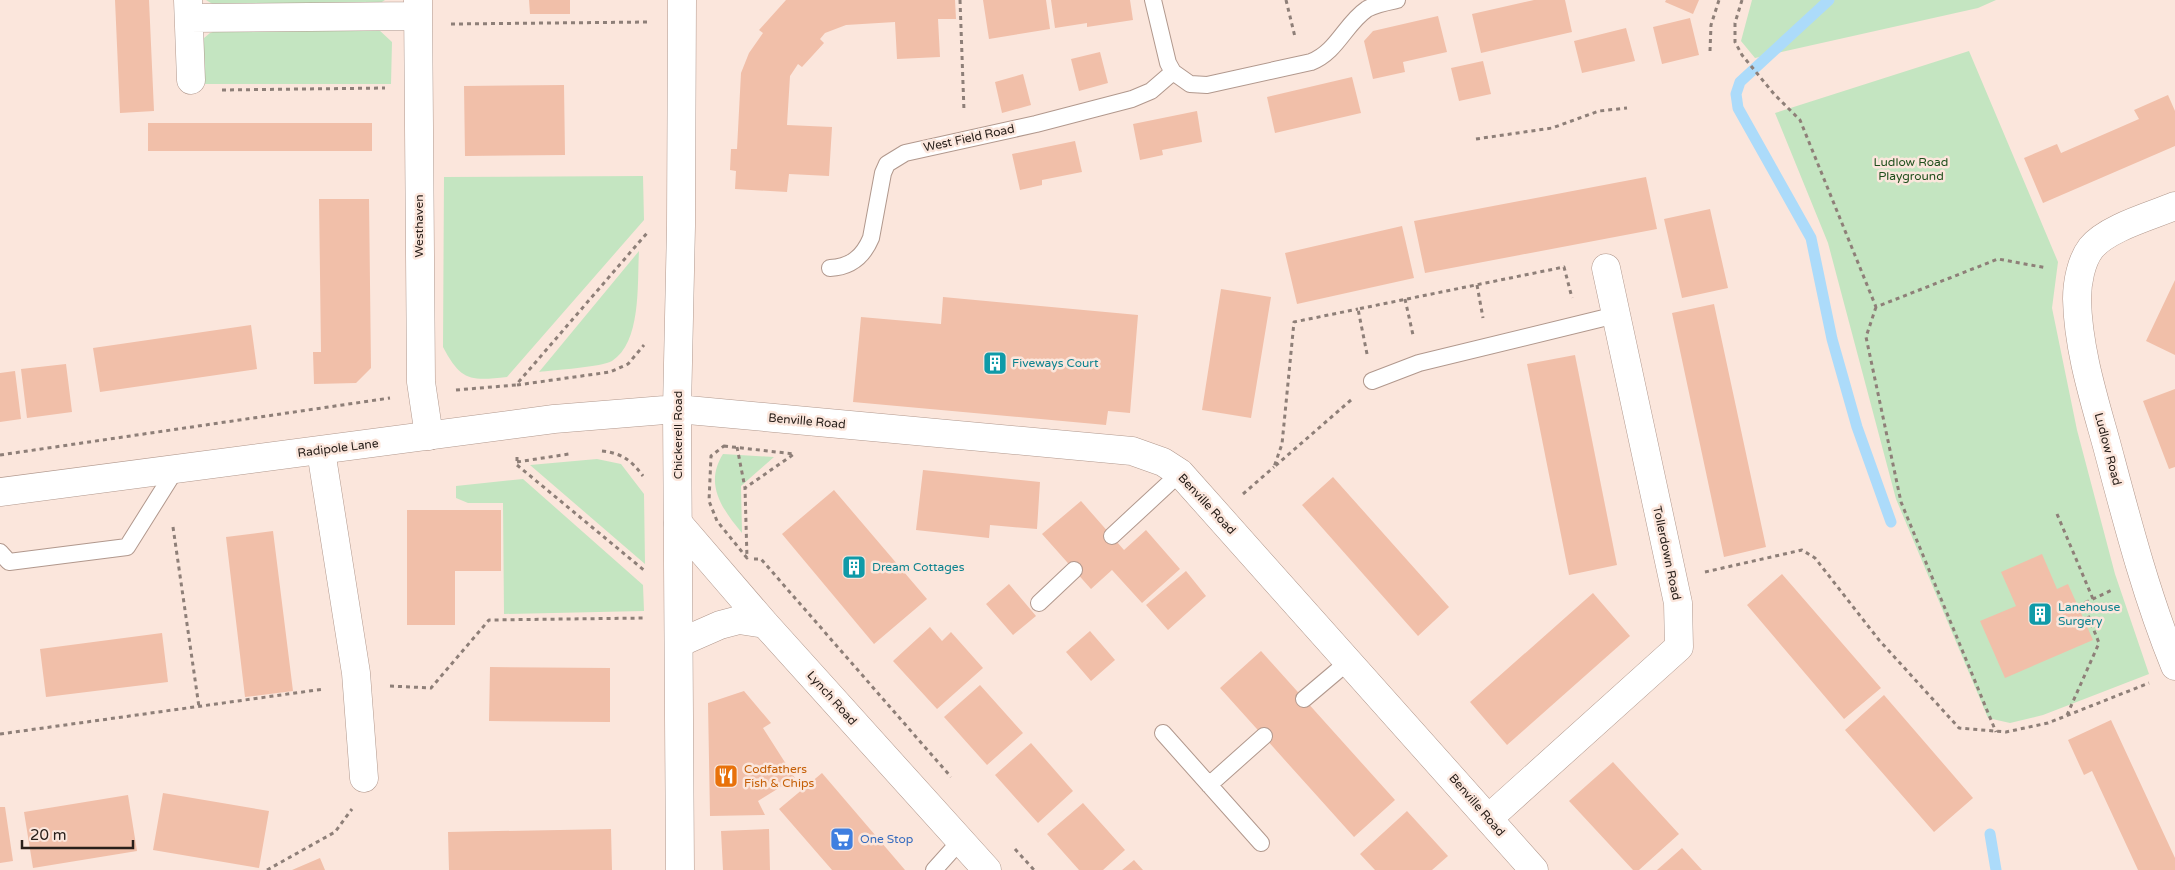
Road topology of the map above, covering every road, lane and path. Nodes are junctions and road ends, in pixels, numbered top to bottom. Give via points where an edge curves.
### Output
1 (682, 0) edge
2 (960, 0) edge
3 (1153, 0) edge
4 (1286, 0) edge
5 (1397, 0) edge
6 (1719, 0) edge
7 (1742, 0) edge
8 (188, 9) edge
9 (418, 13) edge
10 (650, 22) dead end
11 (1710, 51) dead end
12 (1301, 64) junction
13 (1173, 72) junction
14 (191, 80) dead end
15 (418, 88) junction
16 (216, 90) dead end
17 (1627, 108) dead end
18 (964, 139) junction
19 (1476, 139) dead end
20 (2175, 206) edge
21 (651, 237) dead end
22 (830, 268) dead end
23 (1606, 268) dead end
24 (2079, 280) junction
25 (1477, 285) dead end
26 (1405, 299) dead end
27 (1876, 306) junction
28 (1616, 314) junction
29 (645, 340) dead end
30 (1488, 346) junction
31 (1419, 363) junction
32 (1372, 381) dead end
33 (516, 385) junction
34 (422, 392) junction
35 (677, 409) junction
36 (429, 436) junction
37 (737, 448) junction
38 (594, 450) dead end
39 (321, 451) junction
40 (575, 453) dead end
41 (0, 455) edge
42 (1274, 467) dead end
43 (176, 469) junction
44 (1180, 473) junction
45 (646, 479) dead end
46 (745, 488) junction
47 (0, 492) edge
48 (2057, 514) dead end
49 (1219, 515) junction
50 (172, 519) dead end
51 (678, 523) junction
52 (1112, 536) dead end
53 (0, 552) edge
54 (747, 558) junction
55 (1074, 570) dead end
56 (2142, 575) junction
57 (653, 578) dead end
58 (1672, 579) junction
59 (2093, 599) junction
60 (1039, 603) dead end
61 (2083, 603) junction
62 (2078, 606) dead end
63 (765, 624) junction
64 (678, 643) junction
65 (1349, 661) junction
66 (2166, 673) edge
67 (1304, 699) dead end
68 (199, 707) dead end
69 (2067, 715) junction
70 (1163, 732) dead end
71 (1996, 732) junction
72 (1264, 736) dead end
73 (364, 778) joint
74 (956, 782) dead end
75 (1209, 785) junction
76 (1489, 818) junction
77 (961, 840) junction
78 (1261, 843) dead end
79 (1015, 848) dead end
80 (267, 870) edge
81 (680, 870) edge
82 (934, 870) edge
83 (987, 870) edge
84 (1034, 870) edge
85 (1534, 870) edge

1 - 35 street, Chickerell Road
2 - 18 path
3 - 13 lane
4 - 12 path
5 - 12 lane via 1365,11 1326,55
6 - 11 path via 1711,25
7 - 27 path via 1735,42 1774,94 1800,120
8 - 9 street
8 - 14 street
9 - 10 path
9 - 15 street, Westhaven
12 - 13 lane via 1206,85 1190,84
13 - 18 lane, West Field Road via 1151,90 1132,99
15 - 16 path
15 - 34 street, Westhaven
17 - 19 path via 1599,111 1552,128
18 - 22 lane, West Field Road via 905,152 887,164 867,248 854,262
20 - 24 street, Ludlow Road via 2107,235 2091,248
21 - 33 path via 651,228
23 - 28 street, Tollerdown Road
24 - 27 path via 2041,266 1998,259
24 - 56 street, Ludlow Road via 2079,320 2089,377
25 - 30 path
26 - 31 path
27 - 71 path via 1866,336 1901,502
28 - 30 lane
28 - 58 street, Tollerdown Road
29 - 33 path via 644,346 628,364 610,372
30 - 31 lane
31 - 32 lane
33 - 34 path
34 - 36 street, Westhaven
34 - 41 path via 372,402
35 - 36 street, Radipole Lane via 554,419
35 - 44 street, Benville Road via 1132,451 1163,462
35 - 51 street, Chickerell Road
36 - 39 street, Radipole Lane
37 - 46 path
37 - 46 path via 794,454
37 - 54 path via 724,446 711,456 709,501 717,520
38 - 45 path via 617,453 632,461
39 - 43 street, Radipole Lane
39 - 73 street via 356,672
40 - 57 path via 517,462
42 - 49 path
43 - 47 street, Radipole Lane
43 - 53 lane via 126,547 10,562
44 - 49 street, Benville Road
44 - 52 lane
46 - 54 path
48 - 59 path
49 - 65 street, Benville Road
50 - 68 path
51 - 63 street, Lynch Road
51 - 64 street, Chickerell Road
54 - 74 path via 761,559
55 - 60 lane
56 - 59 path
56 - 66 street, Ludlow Road
58 - 71 path via 1802,550 1815,558 1879,640 1959,728
58 - 76 street, Tollerdown Road via 1678,603 1679,647
59 - 61 path
61 - 62 path
61 - 69 path via 2099,643
63 - 64 street via 739,620
63 - 77 street, Lynch Road
64 - 81 street, Chickerell Road
65 - 67 lane
65 - 76 street, Benville Road
66 - 69 path
69 - 71 path via 2048,723
70 - 75 lane
72 - 75 lane
73 - 80 path via 363,794 334,832
75 - 78 lane
76 - 85 street, Benville Road
77 - 82 lane
77 - 83 street, Lynch Road
79 - 84 path

